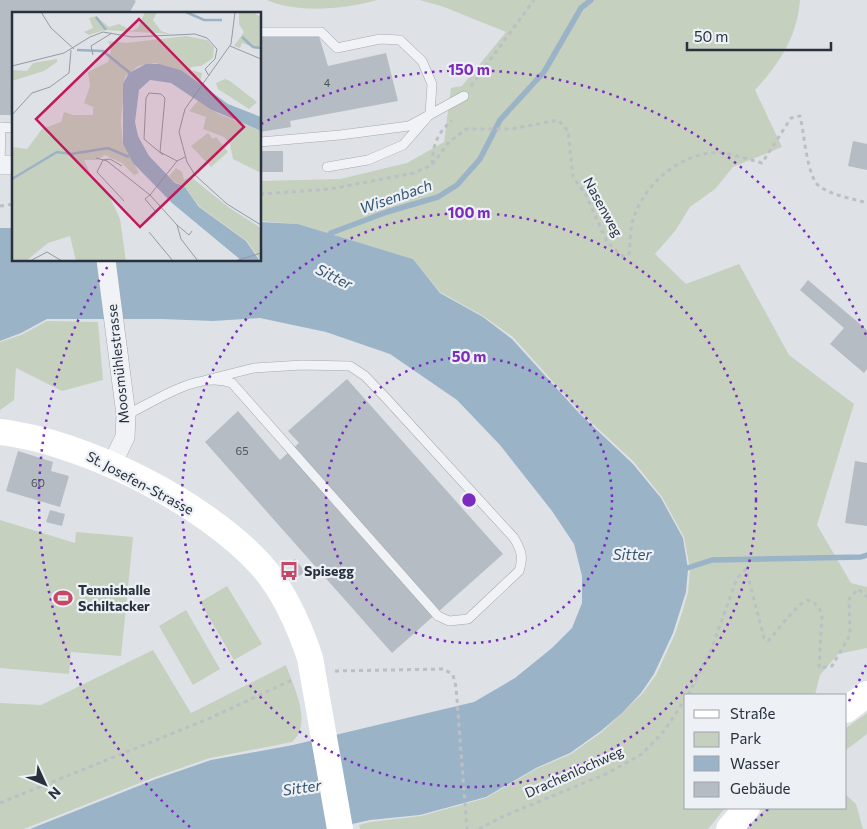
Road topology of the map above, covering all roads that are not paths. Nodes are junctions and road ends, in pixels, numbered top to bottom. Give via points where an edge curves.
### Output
1 (261, 32) edge
2 (464, 96) road end
3 (430, 114) junction
4 (12, 128) edge
5 (261, 142) edge
6 (0, 165) edge
7 (327, 167) dead end
8 (106, 261) edge
9 (206, 380) junction
10 (126, 415) junction
11 (0, 432) edge
12 (111, 466) junction
13 (867, 694) edge
14 (847, 709) edge
15 (746, 809) edge
16 (340, 829) edge
17 (729, 829) edge

1 - 3 lane via 321,32 337,48 380,39 400,40 422,61 432,84
2 - 3 lane
3 - 5 lane via 409,126
3 - 7 lane via 403,145 368,160
4 - 6 lane via 1,127
8 - 10 street, Moosmühlestrasse
9 - 9 lane via 223,379 239,389 438,616 449,621 468,619 519,571 523,562 522,550 514,538 372,383 350,366 302,364 254,368
9 - 10 lane
10 - 12 street, Moosmühlestrasse via 125,437
11 - 12 street, St. Josefen-Strasse via 47,440
12 - 16 street, St. Josefen-Strasse via 152,486 238,541 286,601 302,634 314,676
13 - 14 street
15 - 17 street

